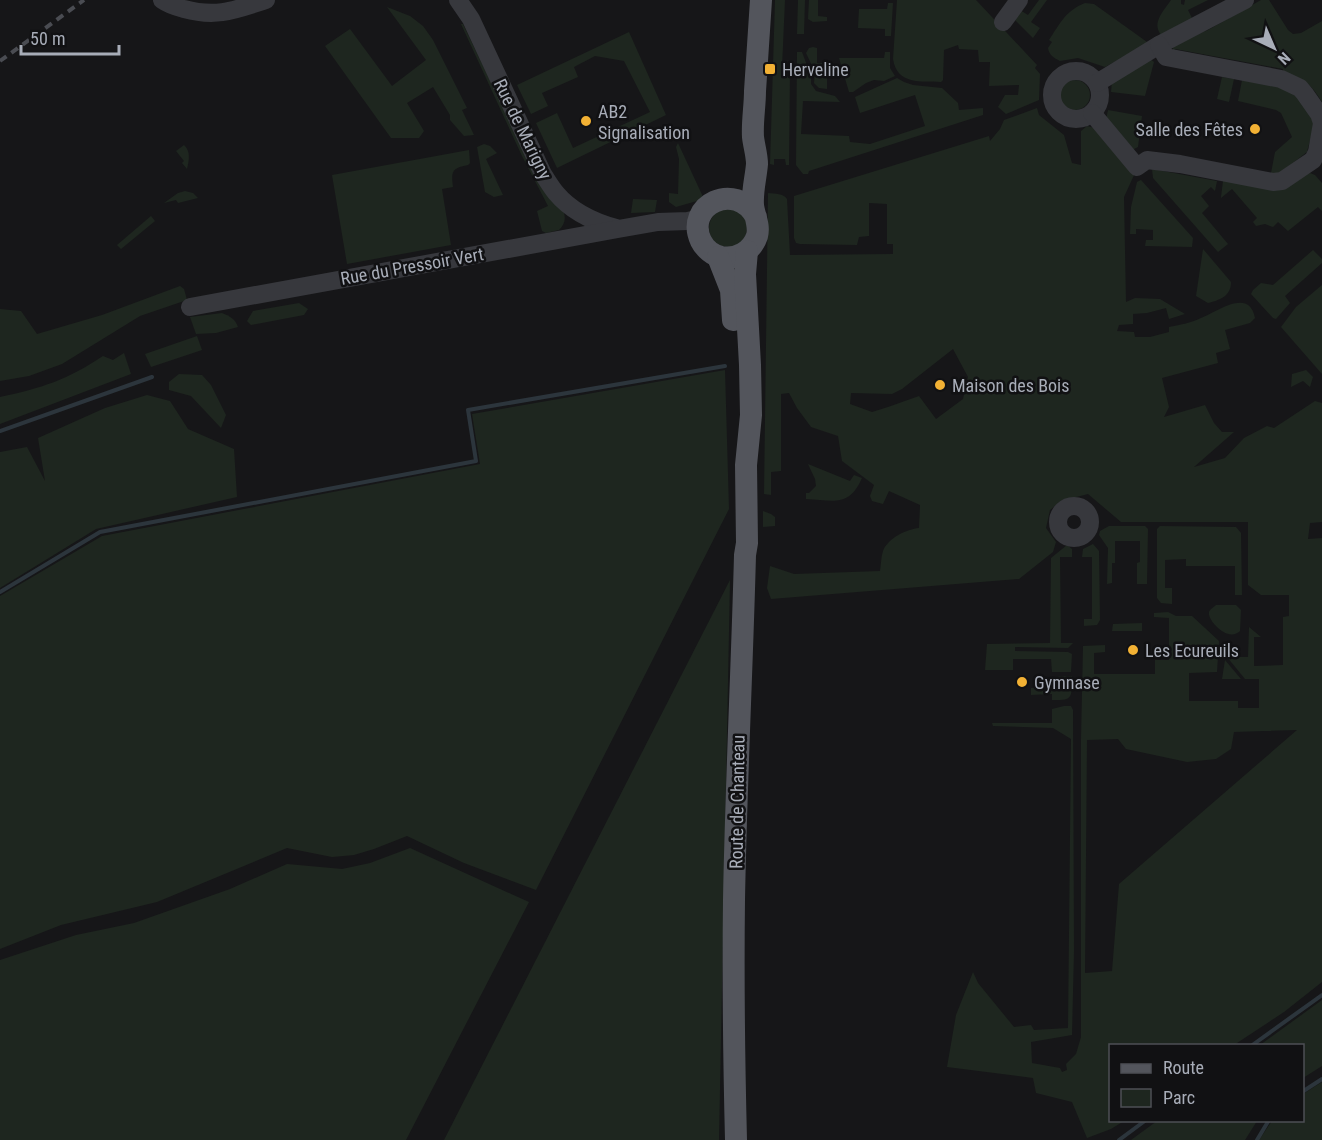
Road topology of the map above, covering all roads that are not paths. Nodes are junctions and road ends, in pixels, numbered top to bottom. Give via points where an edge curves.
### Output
1 (162, 0) edge
2 (266, 0) edge
3 (458, 0) edge
4 (761, 0) edge
5 (1019, 0) edge
6 (1245, 0) edge
7 (1003, 22) dead end
8 (1160, 45) junction
9 (1097, 83) junction
10 (1092, 113) junction
11 (753, 135) junction
12 (723, 198) junction
13 (756, 217) junction
14 (700, 218) junction
15 (626, 228) junction
16 (710, 250) junction
17 (747, 251) junction
18 (190, 307) dead end
19 (746, 465) junction
20 (736, 1140) edge

1 - 2 street via 209,14
3 - 15 street, Rue de Marigny via 556,193 570,207 602,224
4 - 11 main road, Route de Chanteau
5 - 7 street
6 - 8 street
8 - 9 street
8 - 10 street via 1166,57 1281,80 1300,88 1322,123 1313,160 1282,181 1273,182 1147,160 1137,167
9 - 10 street via 1100,99
9 - 10 street via 1087,74 1073,71 1060,77 1053,90 1053,104 1062,115 1081,119
11 - 12 main road, Route de Chanteau via 742,178
11 - 13 main road, Route de Chanteau via 757,162 753,203
12 - 13 main road via 741,201
12 - 14 main road, Route de Chanteau via 706,207
13 - 17 main road, Route de Chanteau via 757,234
14 - 15 street, Rue du Pressoir Vert
14 - 16 main road, Route de Chanteau via 698,232
15 - 16 street, Rue du Pressoir Vert via 688,234
15 - 18 street, Rue du Pressoir Vert
16 - 17 main road via 728,258
16 - 19 main road, Route de Chanteau via 730,290
17 - 19 main road, Route de Chanteau via 751,415
19 - 20 main road, Route de Chanteau via 747,543 734,899

